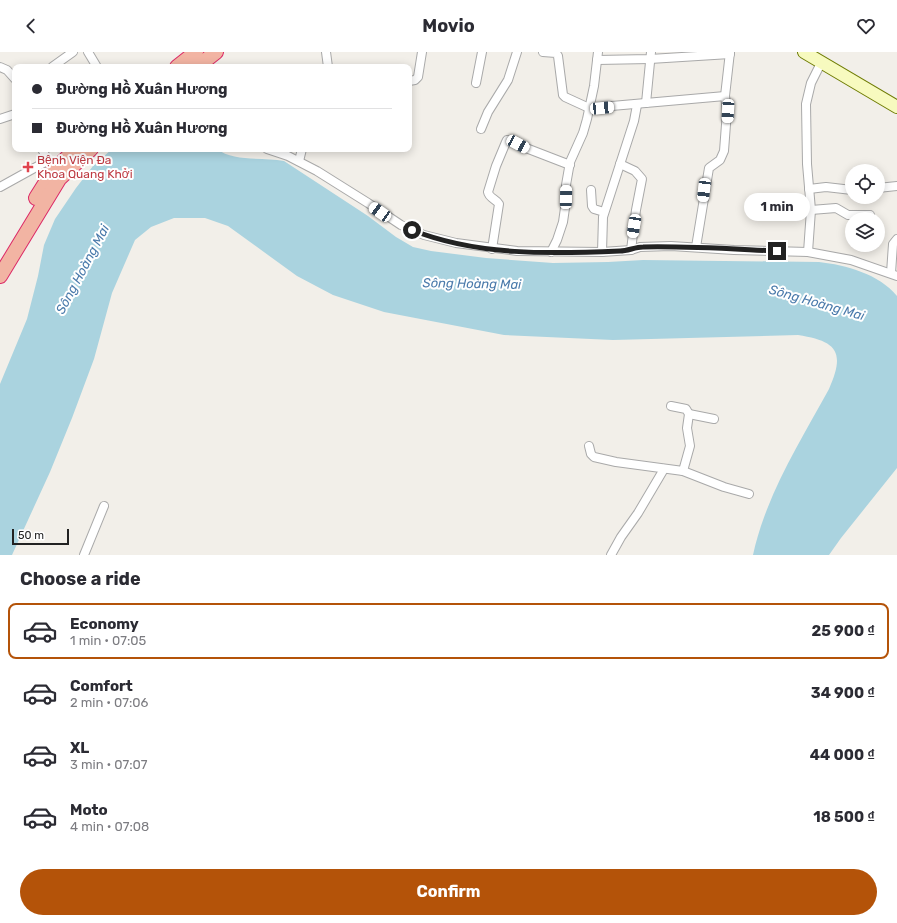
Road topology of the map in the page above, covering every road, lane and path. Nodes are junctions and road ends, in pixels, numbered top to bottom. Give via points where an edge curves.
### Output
1 (73, 52) edge
2 (88, 52) edge
3 (196, 52) edge
4 (216, 52) edge
5 (326, 52) edge
6 (422, 52) edge
7 (482, 52) edge
8 (516, 52) edge
9 (522, 52) edge
10 (543, 52) edge
11 (804, 52) edge
12 (730, 53) edge
13 (597, 56) edge
14 (651, 56) edge
15 (821, 63) junction
16 (56, 64) edge
17 (95, 64) edge
18 (181, 64) edge
19 (201, 64) edge
20 (328, 64) edge
21 (0, 67) edge
22 (12, 76) edge
23 (412, 81) edge
24 (476, 82) dead end
25 (725, 96) junction
26 (646, 103) junction
27 (637, 105) junction
28 (897, 107) edge
29 (589, 108) junction
30 (12, 115) edge
31 (0, 119) edge
32 (480, 129) dead end
33 (44, 152) edge
34 (73, 152) edge
35 (86, 152) edge
36 (275, 152) edge
37 (301, 152) edge
38 (299, 161) junction
39 (620, 164) junction
40 (570, 165) junction
41 (53, 170) junction
42 (897, 186) edge
43 (0, 187) edge
44 (885, 187) edge
45 (809, 189) junction
46 (845, 189) edge
47 (591, 190) dead end
48 (811, 210) junction
49 (604, 212) junction
50 (845, 213) edge
51 (897, 240) edge
52 (696, 247) junction
53 (492, 249) junction
54 (632, 250) junction
55 (551, 252) junction
56 (602, 252) junction
57 (808, 252) junction
58 (0, 258) edge
59 (894, 274) edge
60 (0, 276) edge
61 (671, 406) dead end
62 (689, 414) junction
63 (714, 418) dead end
64 (589, 446) dead end
65 (664, 469) junction
66 (683, 471) junction
67 (750, 494) dead end
68 (104, 506) dead end
69 (84, 555) edge
70 (611, 555) edge

1 - 16 street
2 - 17 street
3 - 18 highway
4 - 19 highway
5 - 20 street
6 - 23 street via 418,77
7 - 24 street
8 - 9 street
8 - 32 street via 508,80
10 - 29 street via 556,53 558,56 563,95
11 - 15 main road
12 - 14 street
12 - 25 street
13 - 14 street
13 - 29 street
14 - 26 street
15 - 28 main road
15 - 45 street via 811,83 806,104
21 - 22 street
25 - 26 street
25 - 52 street via 728,111 724,151 720,160 709,168
26 - 27 street
27 - 29 street
27 - 39 street
29 - 40 street via 583,133
30 - 31 street
33 - 41 street
34 - 41 highway
35 - 41 highway
36 - 38 street
37 - 38 street
38 - 53 street via 401,225 440,240
39 - 49 street
39 - 54 street via 635,171 642,179
40 - 53 street via 511,140 506,142 488,192 488,195 499,204
40 - 55 street via 563,222
41 - 43 street
41 - 58 highway
41 - 60 highway
42 - 44 street
45 - 46 street via 826,187
45 - 48 street
47 - 49 street via 592,206
48 - 50 street via 836,208
48 - 57 street
49 - 56 street
51 - 59 street via 893,244
52 - 54 street via 640,247
52 - 57 street
53 - 55 street
54 - 56 street
55 - 56 street
57 - 59 street via 851,260
61 - 62 street via 686,409
62 - 63 street
62 - 66 street via 687,428 690,446
64 - 65 street via 594,457
65 - 66 street
65 - 70 street
66 - 67 street
68 - 69 street

